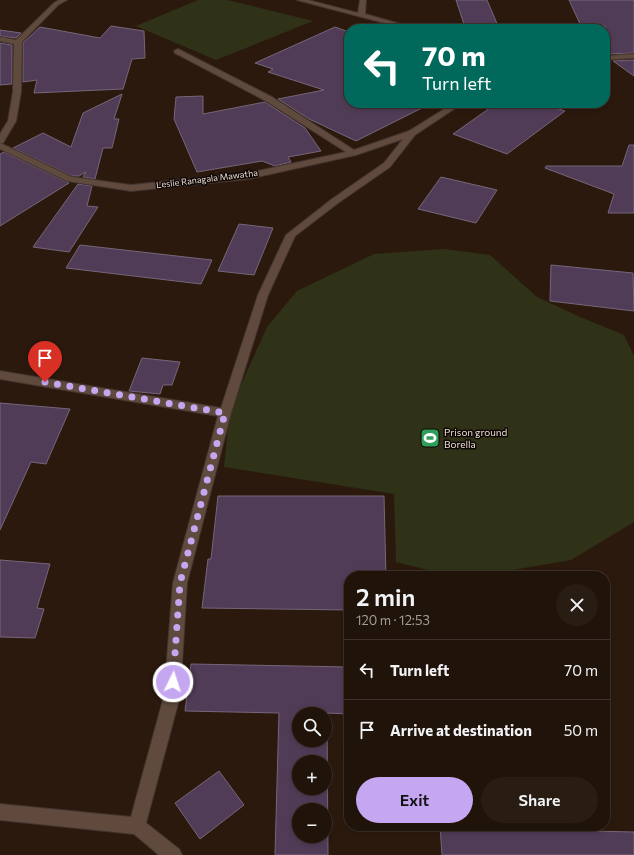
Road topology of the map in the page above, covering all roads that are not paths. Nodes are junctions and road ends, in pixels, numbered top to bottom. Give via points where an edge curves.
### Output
1 (64, 0) edge
2 (300, 0) edge
3 (363, 0) edge
4 (361, 15) junction
5 (396, 24) edge
6 (0, 39) edge
7 (18, 42) junction
8 (178, 51) dead end
9 (610, 56) edge
10 (634, 56) edge
11 (443, 108) edge
12 (451, 108) edge
13 (436, 118) junction
14 (412, 133) junction
15 (0, 141) edge
16 (0, 146) edge
17 (353, 154) junction
18 (0, 375) edge
19 (225, 413) junction
20 (0, 812) edge
21 (137, 826) junction
22 (173, 855) edge

1 - 7 street via 56,4
2 - 4 street
3 - 4 street
4 - 5 street
6 - 7 street
7 - 15 street via 17,92 12,121
8 - 17 street via 269,99
9 - 10 street
11 - 13 street, Leslie Ranagala Mawatha
12 - 13 street, Leslie Ranagala Mawatha
13 - 14 street, Leslie Ranagala Mawatha
14 - 17 street, Leslie Ranagala Mawatha
14 - 19 street via 386,165 291,235 263,295
16 - 17 street, Leslie Ranagala Mawatha via 70,179 131,188 248,176
18 - 19 street
19 - 21 street via 180,583 172,696
20 - 21 street
21 - 22 street

